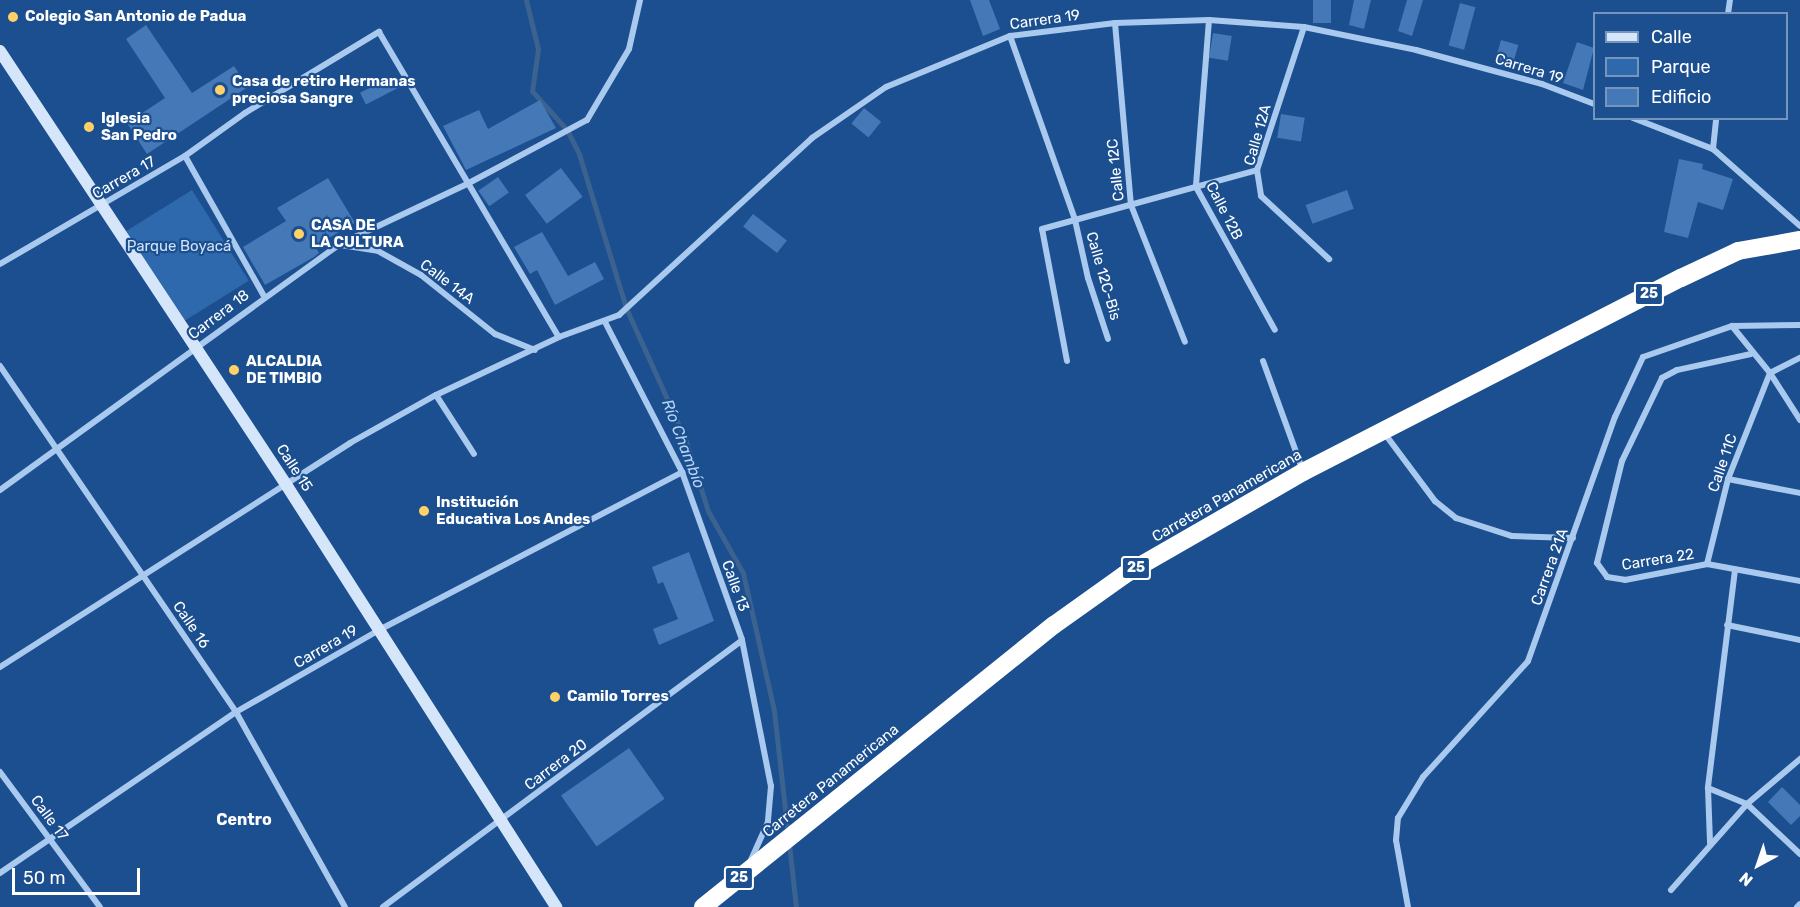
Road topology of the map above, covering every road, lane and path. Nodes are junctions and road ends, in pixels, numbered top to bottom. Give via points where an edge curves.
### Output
1 (640, 0) edge
2 (1209, 20) junction
3 (1115, 23) junction
4 (1304, 27) junction
5 (1010, 36) junction
6 (0, 51) edge
7 (1593, 104) edge
8 (1638, 120) edge
9 (1716, 120) edge
10 (1713, 149) junction
11 (185, 156) junction
12 (1257, 170) junction
13 (467, 183) junction
14 (1196, 187) junction
15 (102, 205) junction
16 (1131, 205) junction
17 (1075, 220) junction
18 (1800, 226) edge
19 (1800, 240) edge
20 (340, 244) junction
21 (1329, 259) dead end
22 (0, 264) edge
23 (264, 296) junction
24 (605, 322) junction
25 (1800, 325) edge
26 (1732, 326) junction
27 (1275, 330) dead end
28 (560, 337) junction
29 (1108, 339) dead end
30 (1185, 342) dead end
31 (195, 348) junction
32 (536, 350) junction
33 (1751, 354) junction
34 (1800, 358) edge
35 (1067, 361) dead end
36 (1263, 361) dead end
37 (0, 366) edge
38 (1770, 373) junction
39 (436, 395) junction
40 (1800, 420) edge
41 (1383, 431) junction
42 (56, 449) junction
43 (474, 454) dead end
44 (681, 472) junction
45 (1303, 472) junction
46 (1728, 479) junction
47 (287, 486) junction
48 (0, 490) edge
49 (1800, 493) edge
50 (1573, 538) junction
51 (1707, 564) junction
52 (1735, 570) junction
53 (142, 575) junction
54 (1800, 581) edge
55 (1726, 625) junction
56 (379, 630) junction
57 (742, 640) junction
58 (1800, 640) edge
59 (0, 667) edge
60 (236, 712) junction
61 (1800, 759) edge
62 (0, 772) edge
63 (1708, 788) junction
64 (1747, 804) junction
65 (501, 821) junction
66 (49, 839) junction
67 (1710, 843) junction
68 (1800, 854) edge
69 (0, 873) edge
70 (745, 873) junction
71 (1671, 890) dead end
72 (100, 907) edge
73 (345, 907) edge
74 (383, 907) edge
75 (556, 907) edge
76 (702, 907) edge
77 (1407, 907) edge

1 - 13 street, Carrera 18 via 629,50 587,120
2 - 3 street, Carrera 19
2 - 4 street, Carrera 19
2 - 14 street, Calle 12B
3 - 5 street, Carrera 19
3 - 16 street, Calle 12C
4 - 7 street, Carrera 19 via 1428,53 1542,84
4 - 12 street, Calle 12A
5 - 17 street, Calle 12C-Bis
5 - 24 street, Carrera 19 via 886,87 812,138 634,302
6 - 15 main road, Calle 15
8 - 10 street
9 - 10 street
10 - 18 street
11 - 13 street, Carrera 17 via 245,113 379,32
11 - 15 street, Carrera 17
11 - 23 street
12 - 14 street
12 - 21 street, Calle 12A via 1261,196
13 - 20 street, Carrera 18
13 - 28 street
14 - 16 street
14 - 27 street, Calle 12B
15 - 22 street, Carrera 17
15 - 31 main road, Calle 15
16 - 17 street
16 - 30 street, Calle 12C
17 - 29 street, Calle 12C-Bis
17 - 35 street via 1042,229
19 - 41 highway, Carretera Panamericana / 25 via 1738,251
20 - 23 street, Carrera 18
20 - 32 street, Calle 14A via 378,251 421,275 495,334
23 - 31 street, Carrera 18
24 - 28 street, Carrera 19
24 - 44 street, Calle 13
25 - 26 street, Carrera 21A
26 - 33 street
26 - 50 street, Carrera 21A via 1643,357 1615,417
28 - 32 street
31 - 42 street, Carrera 18
31 - 47 main road, Calle 15
32 - 39 street
33 - 38 street
33 - 51 street, Carrera 22 via 1677,370 1662,378 1622,461 1597,563 1607,577 1625,580
34 - 38 street
36 - 45 street
37 - 42 street, Calle 16
38 - 40 street
38 - 46 street, Calle 11C
39 - 43 street
39 - 47 street via 350,443
41 - 45 highway, Carretera Panamericana / 25
41 - 50 street via 1435,501 1456,518 1512,536
42 - 48 street, Carrera 18
42 - 53 street, Calle 16
44 - 56 street, Carrera 19
44 - 57 street, Calle 13
45 - 70 highway, Carretera Panamericana / 25 via 1124,575 1054,625
46 - 49 street
46 - 51 street, Calle 11C
47 - 53 street
47 - 56 main road, Calle 15
50 - 77 street, Carrera 21A via 1528,661 1404,803 1395,840
51 - 52 street, Carrera 22
52 - 54 street, Carrera 22
52 - 55 street
53 - 59 street
53 - 60 street, Calle 16
55 - 58 street
55 - 63 street
56 - 60 street, Carrera 19
56 - 65 main road, Calle 15
57 - 65 street, Carrera 20
57 - 70 street, Calle 13 via 771,786 768,822
60 - 66 street, Carrera 19
60 - 73 street, Calle 16
61 - 64 street
62 - 66 street, Calle 17
63 - 64 street
63 - 67 street
64 - 67 street
64 - 68 street
65 - 74 street, Carrera 20
65 - 75 main road, Calle 15
66 - 69 street, Carrera 19
66 - 72 street, Calle 17
67 - 71 street
70 - 76 highway, Carretera Panamericana / 25

